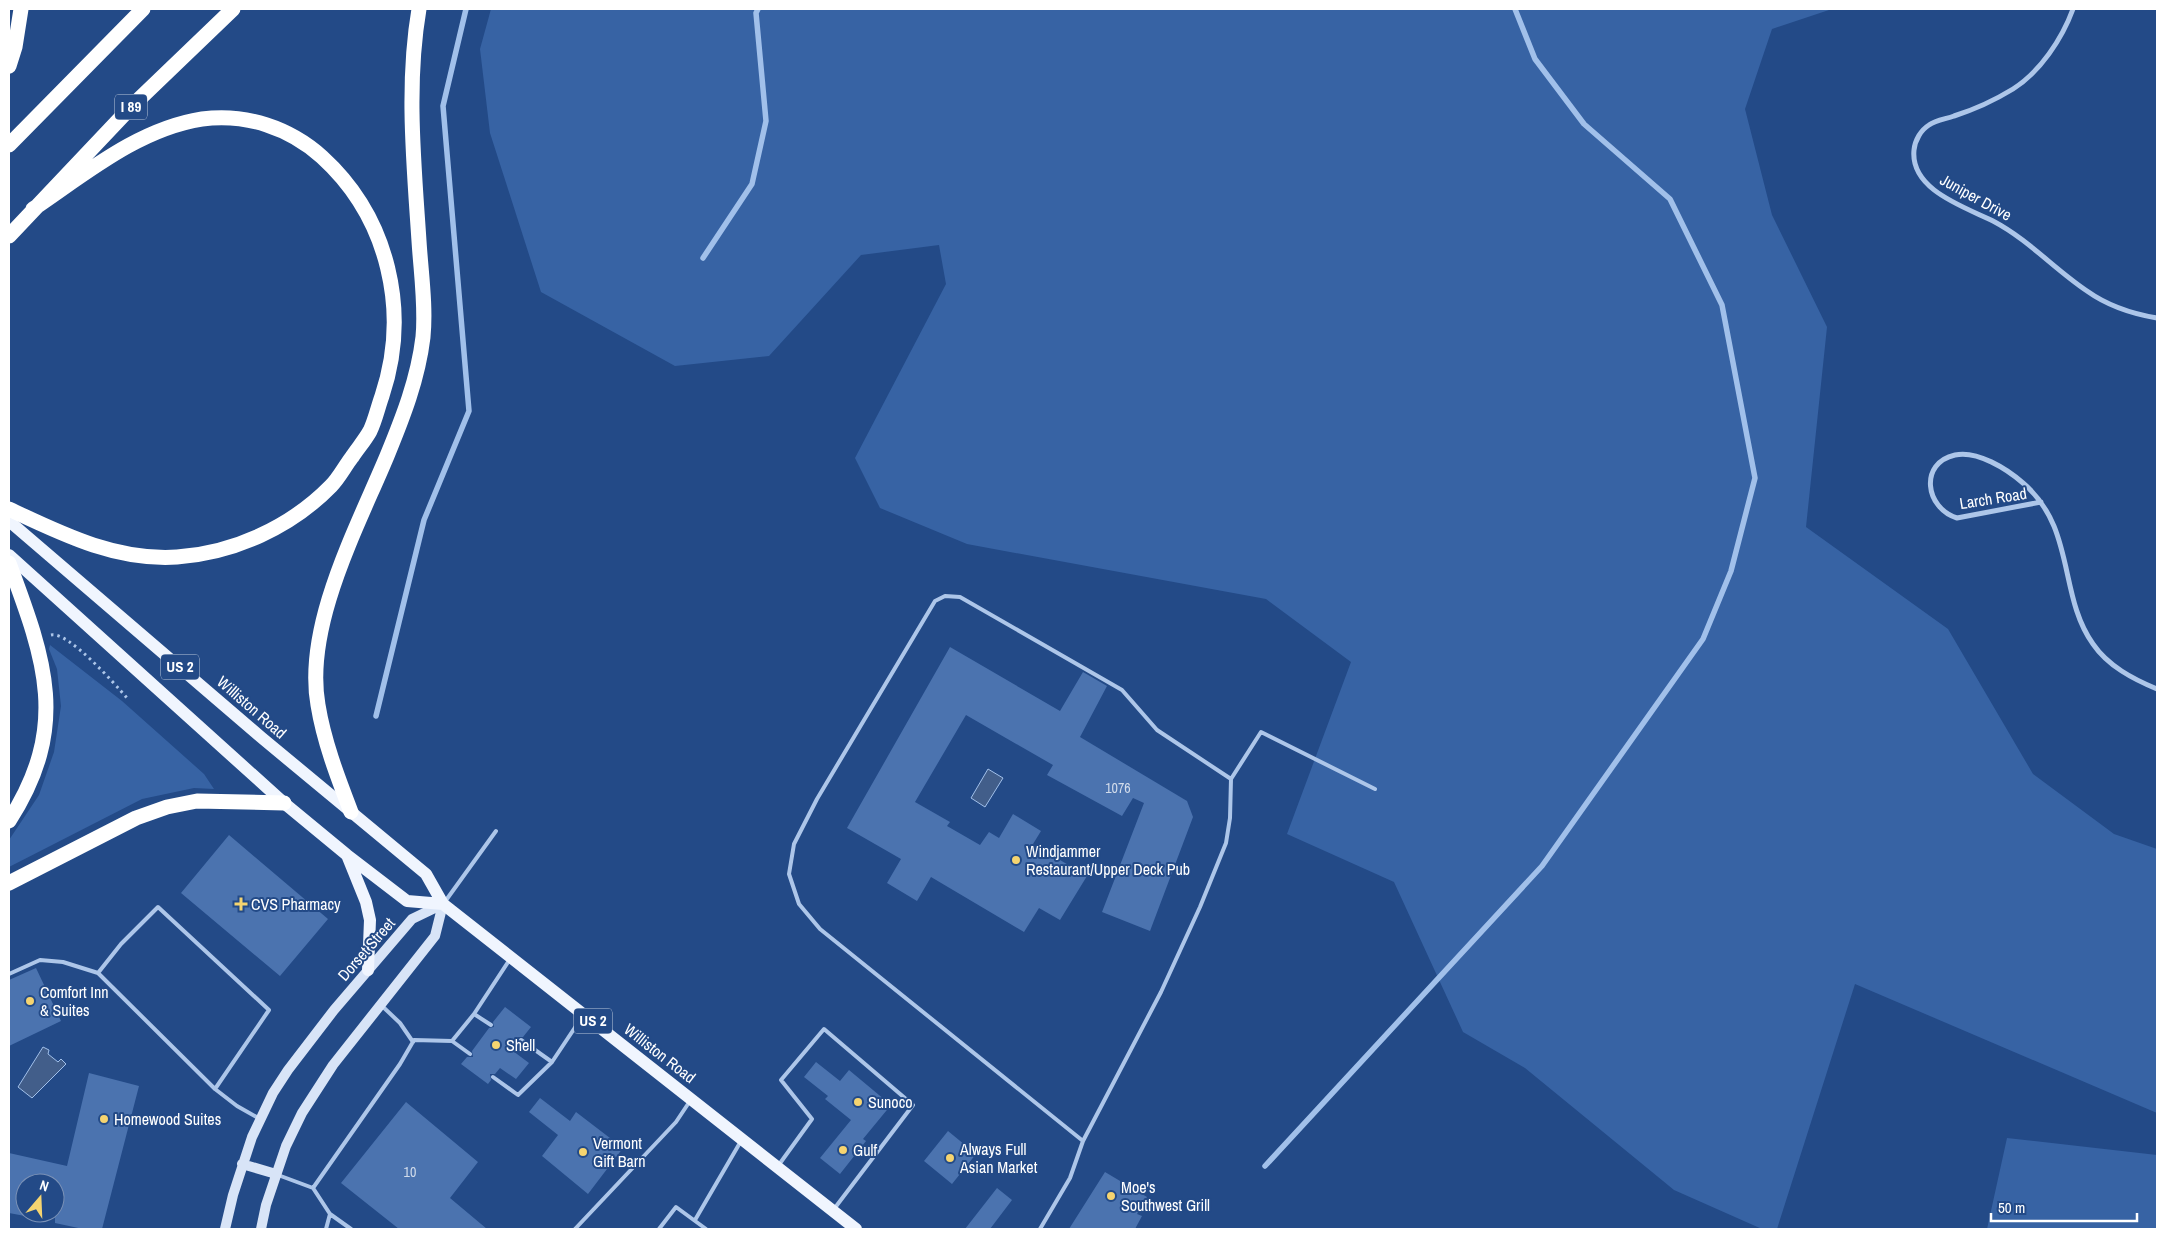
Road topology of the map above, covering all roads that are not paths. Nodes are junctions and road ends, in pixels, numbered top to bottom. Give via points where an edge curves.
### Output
1 (21, 9) edge
2 (143, 9) edge
3 (233, 9) edge
4 (419, 9) edge
5 (2073, 9) edge
6 (9, 66) edge
7 (9, 145) edge
8 (33, 209) junction
9 (9, 236) edge
10 (2157, 318) edge
11 (2041, 502) junction
12 (9, 509) edge
13 (9, 521) edge
14 (9, 555) edge
15 (9, 563) edge
16 (2157, 689) edge
17 (1232, 779) junction
18 (1374, 789) dead end
19 (284, 803) junction
20 (352, 812) junction
21 (9, 821) edge
22 (496, 831) dead end
23 (347, 855) junction
24 (9, 883) edge
25 (443, 904) junction
26 (511, 958) junction
27 (368, 970) junction
28 (98, 973) junction
29 (9, 974) edge
30 (381, 1005) junction
31 (474, 1014) junction
32 (584, 1014) junction
33 (491, 1025) dead end
34 (521, 1040) dead end
35 (452, 1041) junction
36 (413, 1042) junction
37 (470, 1054) dead end
38 (552, 1062) junction
39 (494, 1077) dead end
40 (216, 1089) junction
41 (692, 1099) junction
42 (260, 1119) junction
43 (742, 1139) junction
44 (1083, 1141) junction
45 (242, 1164) junction
46 (777, 1167) junction
47 (276, 1174) junction
48 (313, 1188) junction
49 (833, 1211) junction
50 (330, 1214) junction
51 (695, 1220) junction
52 (225, 1229) edge
53 (260, 1229) edge
54 (326, 1229) edge
55 (351, 1229) edge
56 (575, 1229) edge
57 (659, 1229) edge
58 (706, 1229) edge
59 (856, 1229) edge
60 (1040, 1229) edge

1 - 6 highway via 16,47
2 - 7 highway
3 - 8 highway, I 89 via 132,106
4 - 20 highway via 413,109 424,311 420,360 395,436 333,586 317,648 317,704 334,768
5 - 10 street, Juniper Drive via 2052,49 2028,76 2002,95 1966,112 1929,124 1918,136 1914,159 1920,175 1936,191 2016,234 2088,292 2124,310
8 - 9 highway, I 89
8 - 12 highway via 118,152 166,129 220,118 272,126 319,154 356,196 375,232 388,269 393,289 395,333 389,375 370,430 331,486 283,525 233,546 201,554 141,556 82,542
11 - 11 street, Larch Road via 2008,472 1967,455 1954,456 1942,462 1931,478 1935,504 1957,518
11 - 16 street, Larch Road via 2061,541 2075,606 2090,640 2123,672
13 - 20 main road, Williston Road / US 2
14 - 19 main road, US 2
15 - 21 highway via 36,639 47,690 38,759 20,804
17 - 18 lane via 1261,732
17 - 44 lane via 1226,843 1200,907 1161,992
17 - 44 lane via 1156,730 1122,690 960,597 945,596 935,601 817,799 794,844 789,874 799,904 820,928
19 - 23 main road, US 2
19 - 24 highway via 197,801 167,806 136,818
20 - 25 main road, Williston Road / US 2 via 426,874
22 - 25 lane
23 - 25 main road, US 2 via 407,900
23 - 27 main road via 370,920
25 - 26 main road, Williston Road / US 2
25 - 27 main road, Dorset Street via 412,919
25 - 30 main road via 435,936
26 - 31 lane
26 - 32 main road, Williston Road / US 2
27 - 42 main road, Dorset Street via 305,1046
28 - 29 lane via 63,962 40,960
28 - 40 lane
28 - 40 lane via 158,906 269,1010
30 - 36 lane via 400,1023
30 - 47 main road via 333,1065 310,1100 286,1146
31 - 33 lane
31 - 35 lane
32 - 38 lane
32 - 41 main road, Williston Road / US 2
34 - 38 lane
35 - 36 lane
35 - 37 lane
36 - 48 lane
38 - 39 lane via 518,1095
40 - 42 lane
41 - 43 main road, Williston Road / US 2
41 - 56 lane via 676,1122
42 - 45 main road, Dorset Street
43 - 46 main road, Williston Road / US 2
43 - 51 lane
44 - 60 lane via 1070,1178
45 - 47 main road
45 - 52 main road, Dorset Street
46 - 49 main road, Williston Road / US 2
46 - 49 lane via 812,1119 781,1080 824,1030 913,1105
47 - 48 lane
47 - 53 main road
48 - 50 lane
49 - 59 main road, Williston Road / US 2
50 - 54 lane
50 - 55 lane
51 - 57 lane via 676,1207
51 - 58 lane

